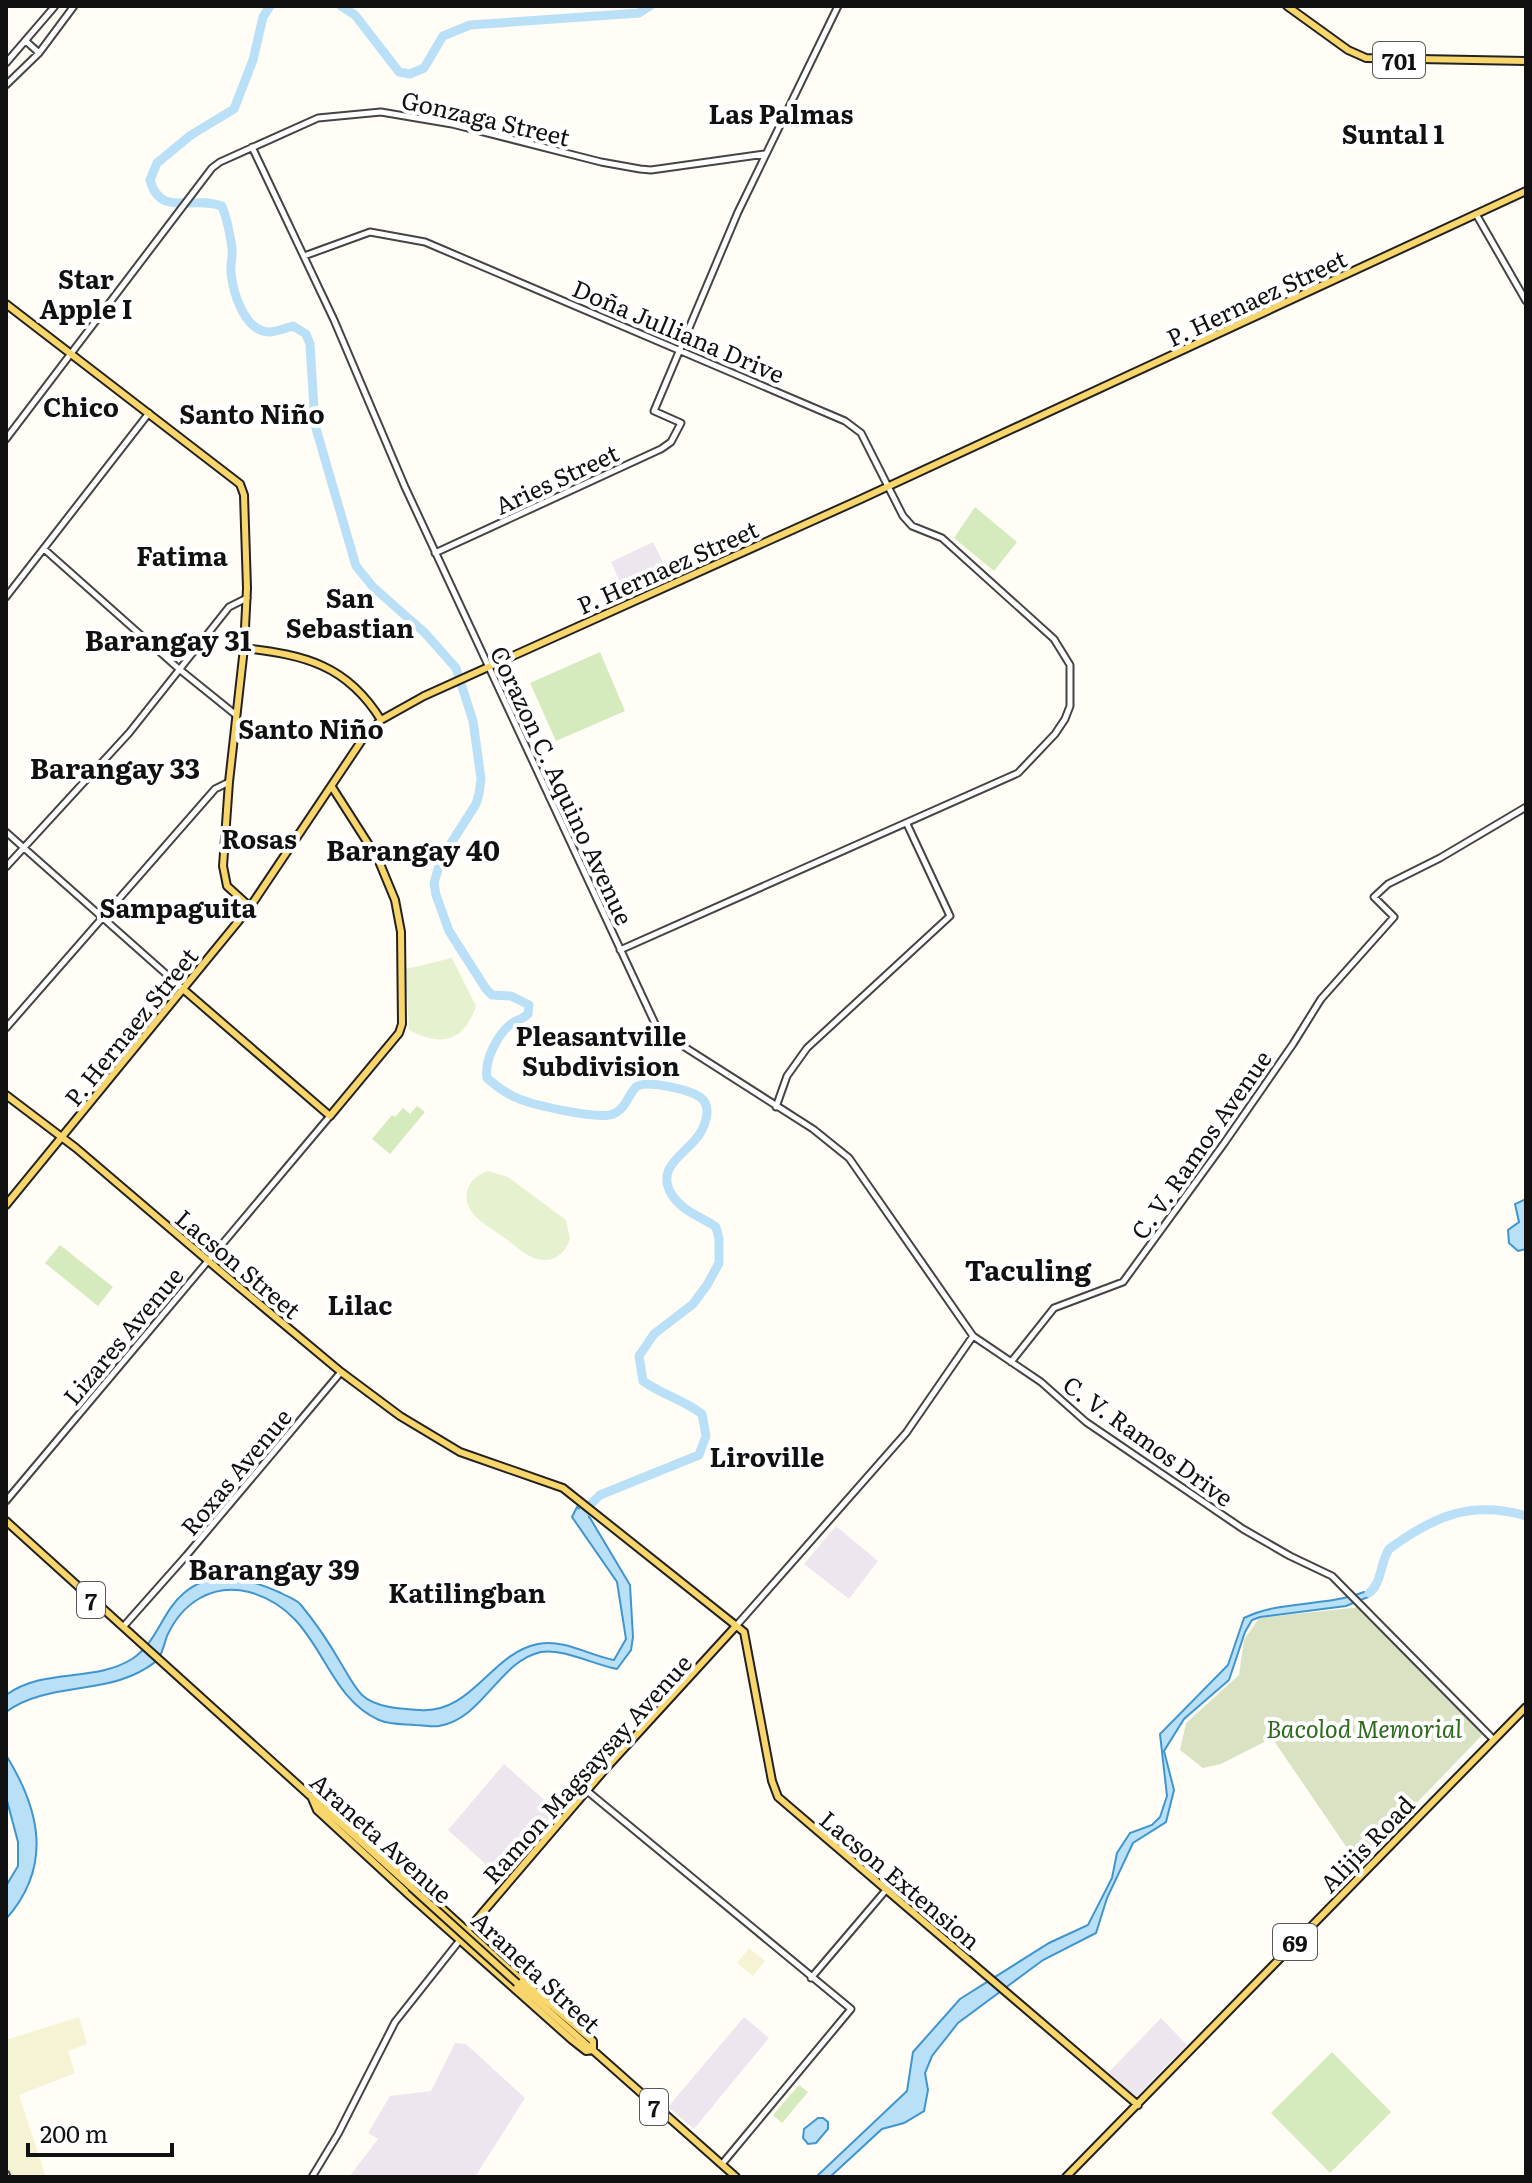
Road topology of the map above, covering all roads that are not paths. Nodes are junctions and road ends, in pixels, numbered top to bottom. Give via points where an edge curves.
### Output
1 (55, 6) edge
2 (74, 6) edge
3 (838, 6) edge
4 (1287, 6) edge
5 (27, 42) junction
6 (39, 53) junction
7 (1526, 61) edge
8 (6, 63) edge
9 (6, 85) edge
10 (252, 147) junction
11 (765, 154) junction
12 (1526, 191) edge
13 (1476, 214) junction
14 (304, 256) junction
15 (1526, 301) edge
16 (6, 304) edge
17 (681, 351) junction
18 (71, 354) junction
19 (149, 413) junction
20 (6, 439) edge
21 (887, 486) junction
22 (44, 549) junction
23 (435, 553) junction
24 (6, 597) edge
25 (247, 598) junction
26 (244, 648) junction
27 (489, 666) junction
28 (179, 669) junction
29 (236, 715) junction
30 (381, 720) junction
31 (229, 782) junction
32 (332, 787) junction
33 (1526, 807) edge
34 (907, 824) junction
35 (6, 832) edge
36 (24, 846) junction
37 (6, 867) edge
38 (250, 907) junction
39 (103, 917) junction
40 (620, 950) junction
41 (183, 989) junction
42 (6, 1028) edge
43 (6, 1095) edge
44 (319, 1104) junction
45 (337, 1107) junction
46 (776, 1107) junction
47 (330, 1116) junction
48 (63, 1137) junction
49 (6, 1205) edge
50 (208, 1261) junction
51 (973, 1336) junction
52 (1011, 1362) junction
53 (341, 1372) junction
54 (6, 1501) edge
55 (6, 1521) edge
56 (736, 1626) junction
57 (122, 1628) junction
58 (1526, 1707) edge
59 (1493, 1739) junction
60 (586, 1790) junction
61 (311, 1796) junction
62 (886, 1890) junction
63 (467, 1930) junction
64 (460, 1940) junction
65 (811, 1978) junction
66 (593, 2050) junction
67 (1138, 2105) junction
68 (722, 2164) junction
69 (312, 2177) edge
70 (736, 2177) edge
71 (1066, 2177) edge

1 - 5 street
2 - 6 street
3 - 11 street
4 - 7 main road, 701 via 1366,58
5 - 6 street
5 - 8 street
6 - 9 street
10 - 11 street, Gonzaga Street via 318,118 381,112 640,169
10 - 14 street, Corazon C. Aquino Avenue
10 - 18 street, Gonzaga Street via 214,165
11 - 17 street
12 - 13 main road, P. Hernaez Street
13 - 15 street
13 - 21 main road, P. Hernaez Street
14 - 17 street, Doña Julliana Drive via 370,232 425,242
14 - 23 street, Corazon C. Aquino Avenue
16 - 18 main road
17 - 21 street, Doña Julliana Drive via 845,421 861,433
17 - 23 street, Aries Street via 654,411 681,423 671,442
18 - 19 main road
18 - 20 street, Gonzaga Street
19 - 22 street
19 - 25 main road via 240,484 246,510
21 - 27 main road, P. Hernaez Street
21 - 34 street, Doña Julliana Drive via 912,526 942,538 1054,639 1070,665 1065,719 1023,768
22 - 24 street
22 - 28 street
23 - 27 street, Corazon C. Aquino Avenue
25 - 26 main road
25 - 28 street via 229,607
26 - 29 main road
26 - 30 main road via 325,665 362,693
27 - 30 main road, P. Hernaez Street
27 - 40 street, Corazon C. Aquino Avenue
28 - 29 street
28 - 36 street via 118,746
29 - 31 main road
30 - 32 main road, P. Hernaez Street
31 - 38 main road via 224,879
31 - 39 street via 215,789
32 - 38 main road, P. Hernaez Street
32 - 45 main road, Lizares Avenue via 378,859 401,932 401,1029
33 - 52 street, C. V. Ramos Avenue via 1374,897 1394,917 1321,999 1123,1282 1054,1308
34 - 40 street, Doña Julliana Drive
34 - 46 street via 950,916 807,1048 787,1076
35 - 36 street
36 - 37 street
36 - 39 street
38 - 41 main road, P. Hernaez Street
39 - 41 street
39 - 42 street
40 - 46 street, Corazon C. Aquino Avenue via 663,1035
41 - 44 main road
41 - 48 main road, P. Hernaez Street
43 - 48 main road, Lacson Street
44 - 45 main road
44 - 47 main road
45 - 47 main road, Lizares Avenue
46 - 51 street, Corazon C. Aquino Avenue via 823,1136 862,1172
47 - 50 street, Lizares Avenue
48 - 49 main road, P. Hernaez Street
48 - 50 main road, Lacson Street
50 - 53 main road, Lacson Street
50 - 54 street, Lizares Avenue
51 - 52 street, C. V. Ramos Drive
51 - 56 street via 912,1426
52 - 59 street, C. V. Ramos Drive via 1086,1422 1243,1529 1332,1576
53 - 56 main road, Lacson Street via 460,1452 555,1483
53 - 57 street, Roxas Avenue
55 - 57 main road, Araneta Avenue / 7
56 - 60 main road, Ramon Magsaysay Avenue
56 - 62 main road, Lacson Extension via 746,1636 775,1792
57 - 61 main road, Araneta Avenue / 7
58 - 59 main road, Alijis Road / 69
59 - 67 main road, Alijis Road / 69
60 - 63 main road, Ramon Magsaysay Avenue
60 - 65 street
61 - 63 main road, Araneta Street / 7 via 322,1799
61 - 64 main road, Araneta Street / 7 via 317,1810
61 - 66 main road, Araneta Avenue / 7, bridge
62 - 65 street
62 - 67 main road, Lacson Extension
63 - 64 main road, Ramon Magsaysay Avenue
63 - 66 main road, Araneta Street / 7 via 593,2041
64 - 66 main road, Araneta Street / 7 via 572,2040
64 - 69 street, Ramon Magsaysay Avenue via 395,2022
65 - 68 street via 851,2009
66 - 68 main road, Araneta Avenue / 7
67 - 71 main road, Alijis Road / 69
68 - 70 main road, Araneta Avenue / 7

